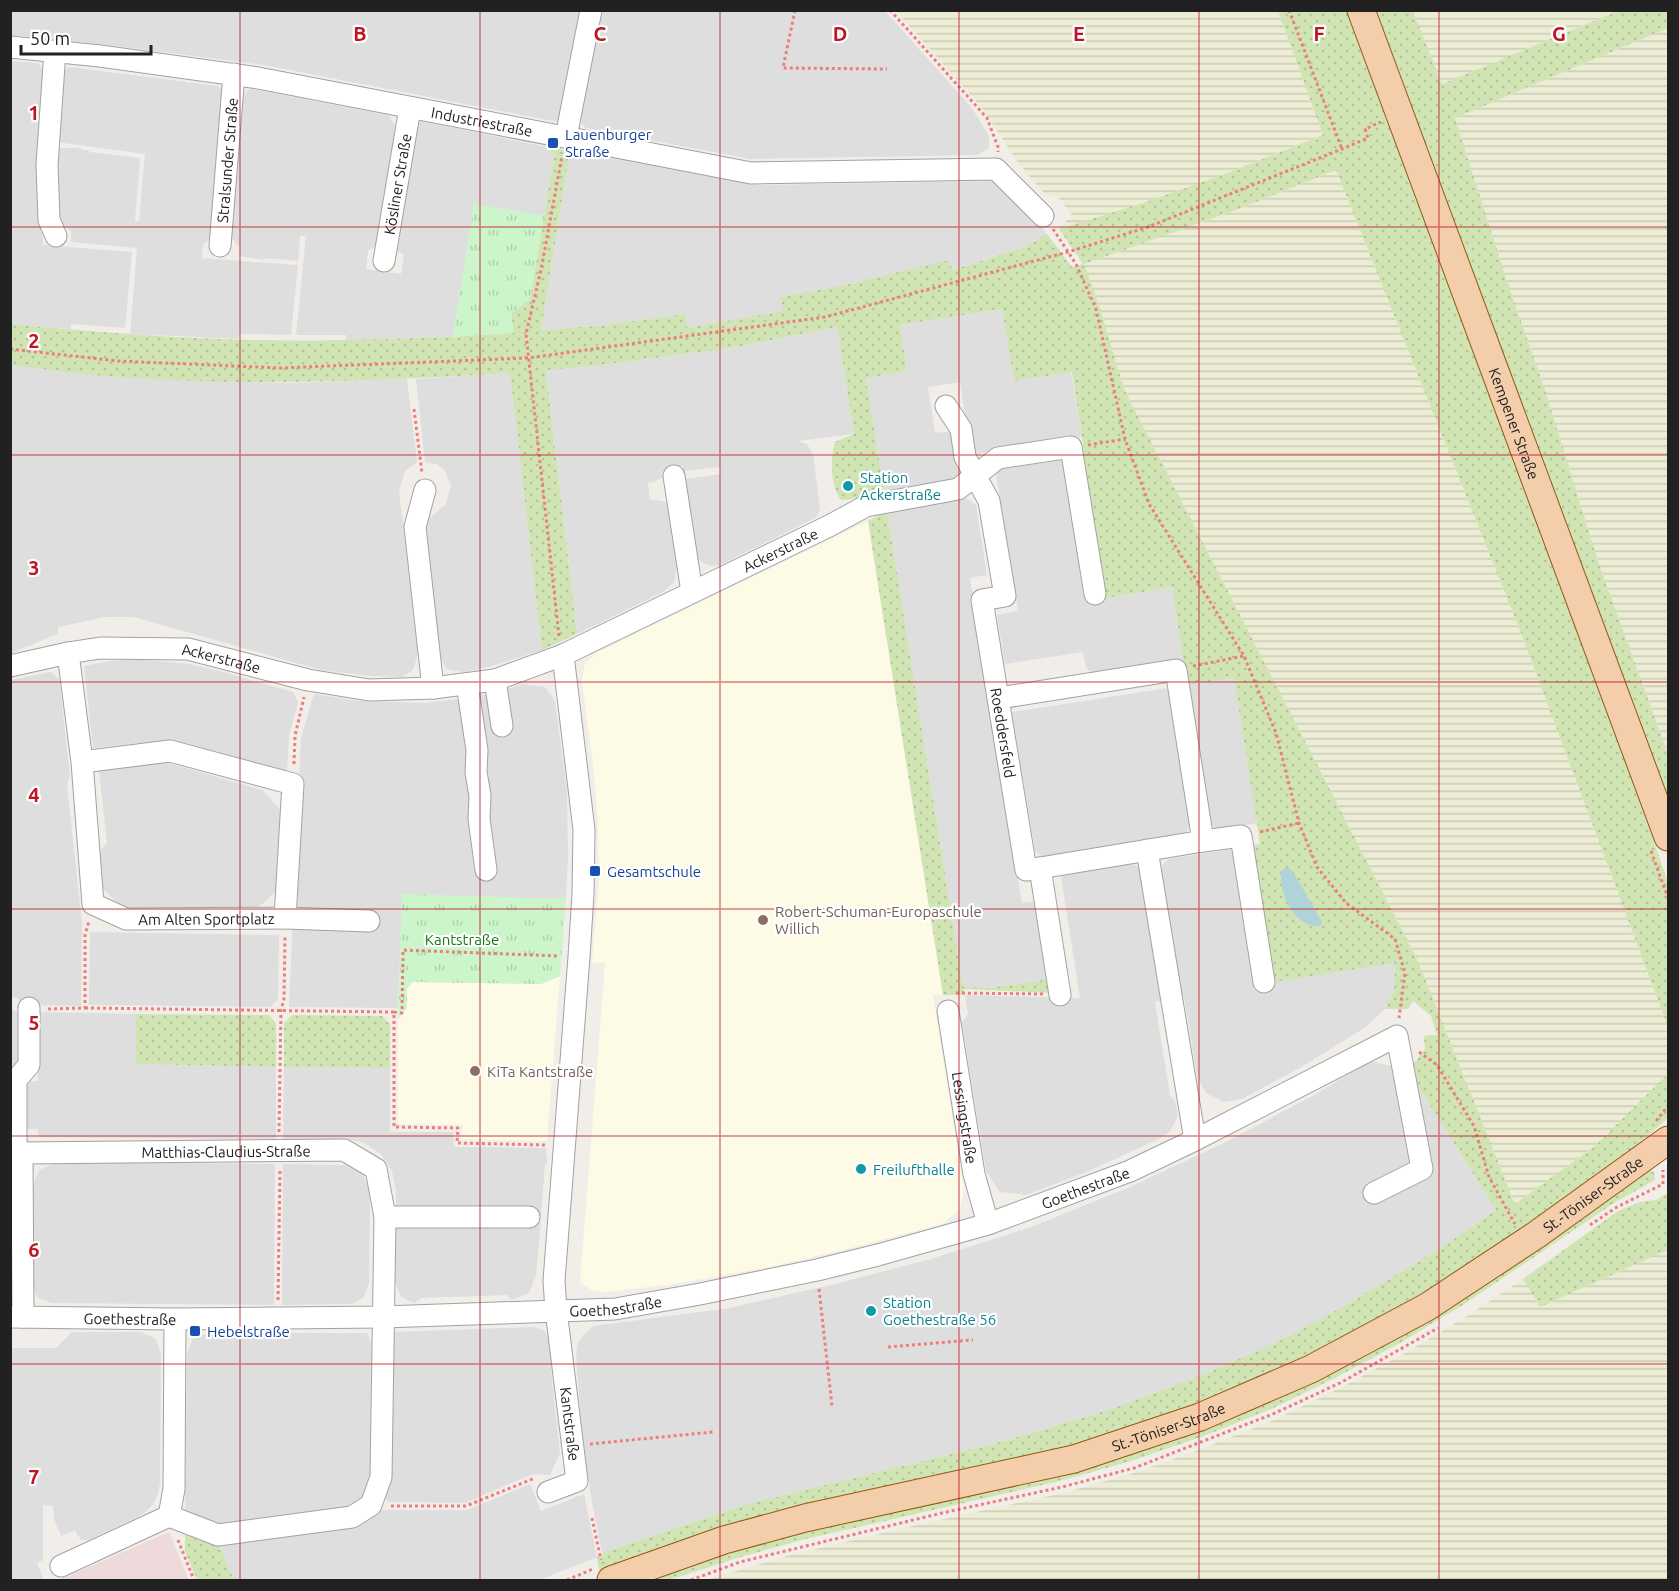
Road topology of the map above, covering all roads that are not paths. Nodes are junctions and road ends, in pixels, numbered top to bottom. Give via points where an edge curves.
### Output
1 (591, 10) edge
2 (1361, 10) edge
3 (10, 47) edge
4 (55, 51) junction
5 (234, 74) junction
6 (410, 108) junction
7 (566, 137) junction
8 (1043, 216) road end
9 (56, 236) dead end
10 (220, 246) dead end
11 (384, 261) dead end
12 (946, 406) dead end
13 (674, 476) dead end
14 (976, 476) junction
15 (424, 490) road end
16 (692, 592) junction
17 (1095, 594) dead end
18 (68, 653) junction
19 (563, 655) junction
20 (10, 666) edge
21 (495, 680) junction
22 (467, 684) junction
23 (433, 688) junction
24 (999, 698) junction
25 (502, 726) dead end
26 (82, 762) junction
27 (1668, 837) edge
28 (1203, 841) junction
29 (1147, 850) junction
30 (1040, 868) junction
31 (486, 870) dead end
32 (285, 918) junction
33 (369, 921) dead end
34 (1264, 982) dead end
35 (1060, 995) road end
36 (29, 1008) road end
37 (948, 1011) road end
38 (1662, 1130) edge
39 (1195, 1140) junction
40 (22, 1153) junction
41 (1374, 1193) dead end
42 (385, 1217) junction
43 (529, 1217) dead end
44 (988, 1224) junction
45 (556, 1310) junction
46 (17, 1317) edge
47 (383, 1317) junction
48 (175, 1319) junction
49 (548, 1492) road end
50 (169, 1516) junction
51 (61, 1566) dead end
52 (602, 1572) edge

1 - 7 street
2 - 27 main road, Kempener Straße
3 - 4 street, Industriestraße
4 - 5 street, Industriestraße
4 - 9 street via 47,165 49,220
5 - 6 street, Industriestraße
5 - 10 street, Stralsunder Straße
6 - 7 street, Industriestraße
6 - 11 street, Kösliner Straße
7 - 8 street, Industriestraße via 751,173 996,169
12 - 14 street, Roeddersfeld via 961,429 965,457
13 - 16 street
14 - 16 street, Ackerstraße via 958,489 866,506
14 - 17 street via 998,458 1071,447
14 - 24 street, Roeddersfeld via 989,501 1005,596 982,600
15 - 23 street via 415,527
16 - 19 street, Ackerstraße
18 - 20 street, Ackerstraße
18 - 23 street, Ackerstraße via 100,648 188,650 308,680 369,690
18 - 26 street
19 - 21 street, Ackerstraße
19 - 45 street, Kantstraße via 584,830 579,957 554,1281
21 - 22 street, Ackerstraße
21 - 25 street
22 - 23 street, Ackerstraße
22 - 31 street via 477,750 479,819
24 - 28 street via 1176,670
24 - 30 street, Roeddersfeld via 1026,870
26 - 32 street, Am Alten Sportplatz via 93,904 126,919
26 - 32 street, Am Alten Sportplatz via 170,751 293,784
28 - 29 street
28 - 34 street via 1241,836
29 - 30 street
29 - 39 street
30 - 35 street
32 - 33 street, Am Alten Sportplatz
36 - 40 street via 29,1065 16,1080 16,1146
37 - 44 street, Lessingstraße via 975,1174
38 - 52 main road, St.-Töniser-Straße via 1536,1235 1426,1307 1311,1369 1200,1417 1074,1459 805,1518
39 - 41 street, Goethestraße via 1397,1036 1422,1169
39 - 44 street, Goethestraße via 1130,1171
40 - 42 street, Matthias-Claudius-Straße via 344,1150 376,1169
40 - 46 street
42 - 43 street
42 - 47 street, Matthias-Claudius-Straße
44 - 45 street, Goethestraße via 817,1270 700,1294 615,1309
45 - 47 street, Goethestraße
45 - 49 street, Kantstraße via 577,1481
46 - 48 street, Goethestraße
47 - 48 street, Goethestraße
47 - 50 street via 381,1477 371,1505 352,1517 218,1535
48 - 50 street via 174,1489
50 - 51 street

